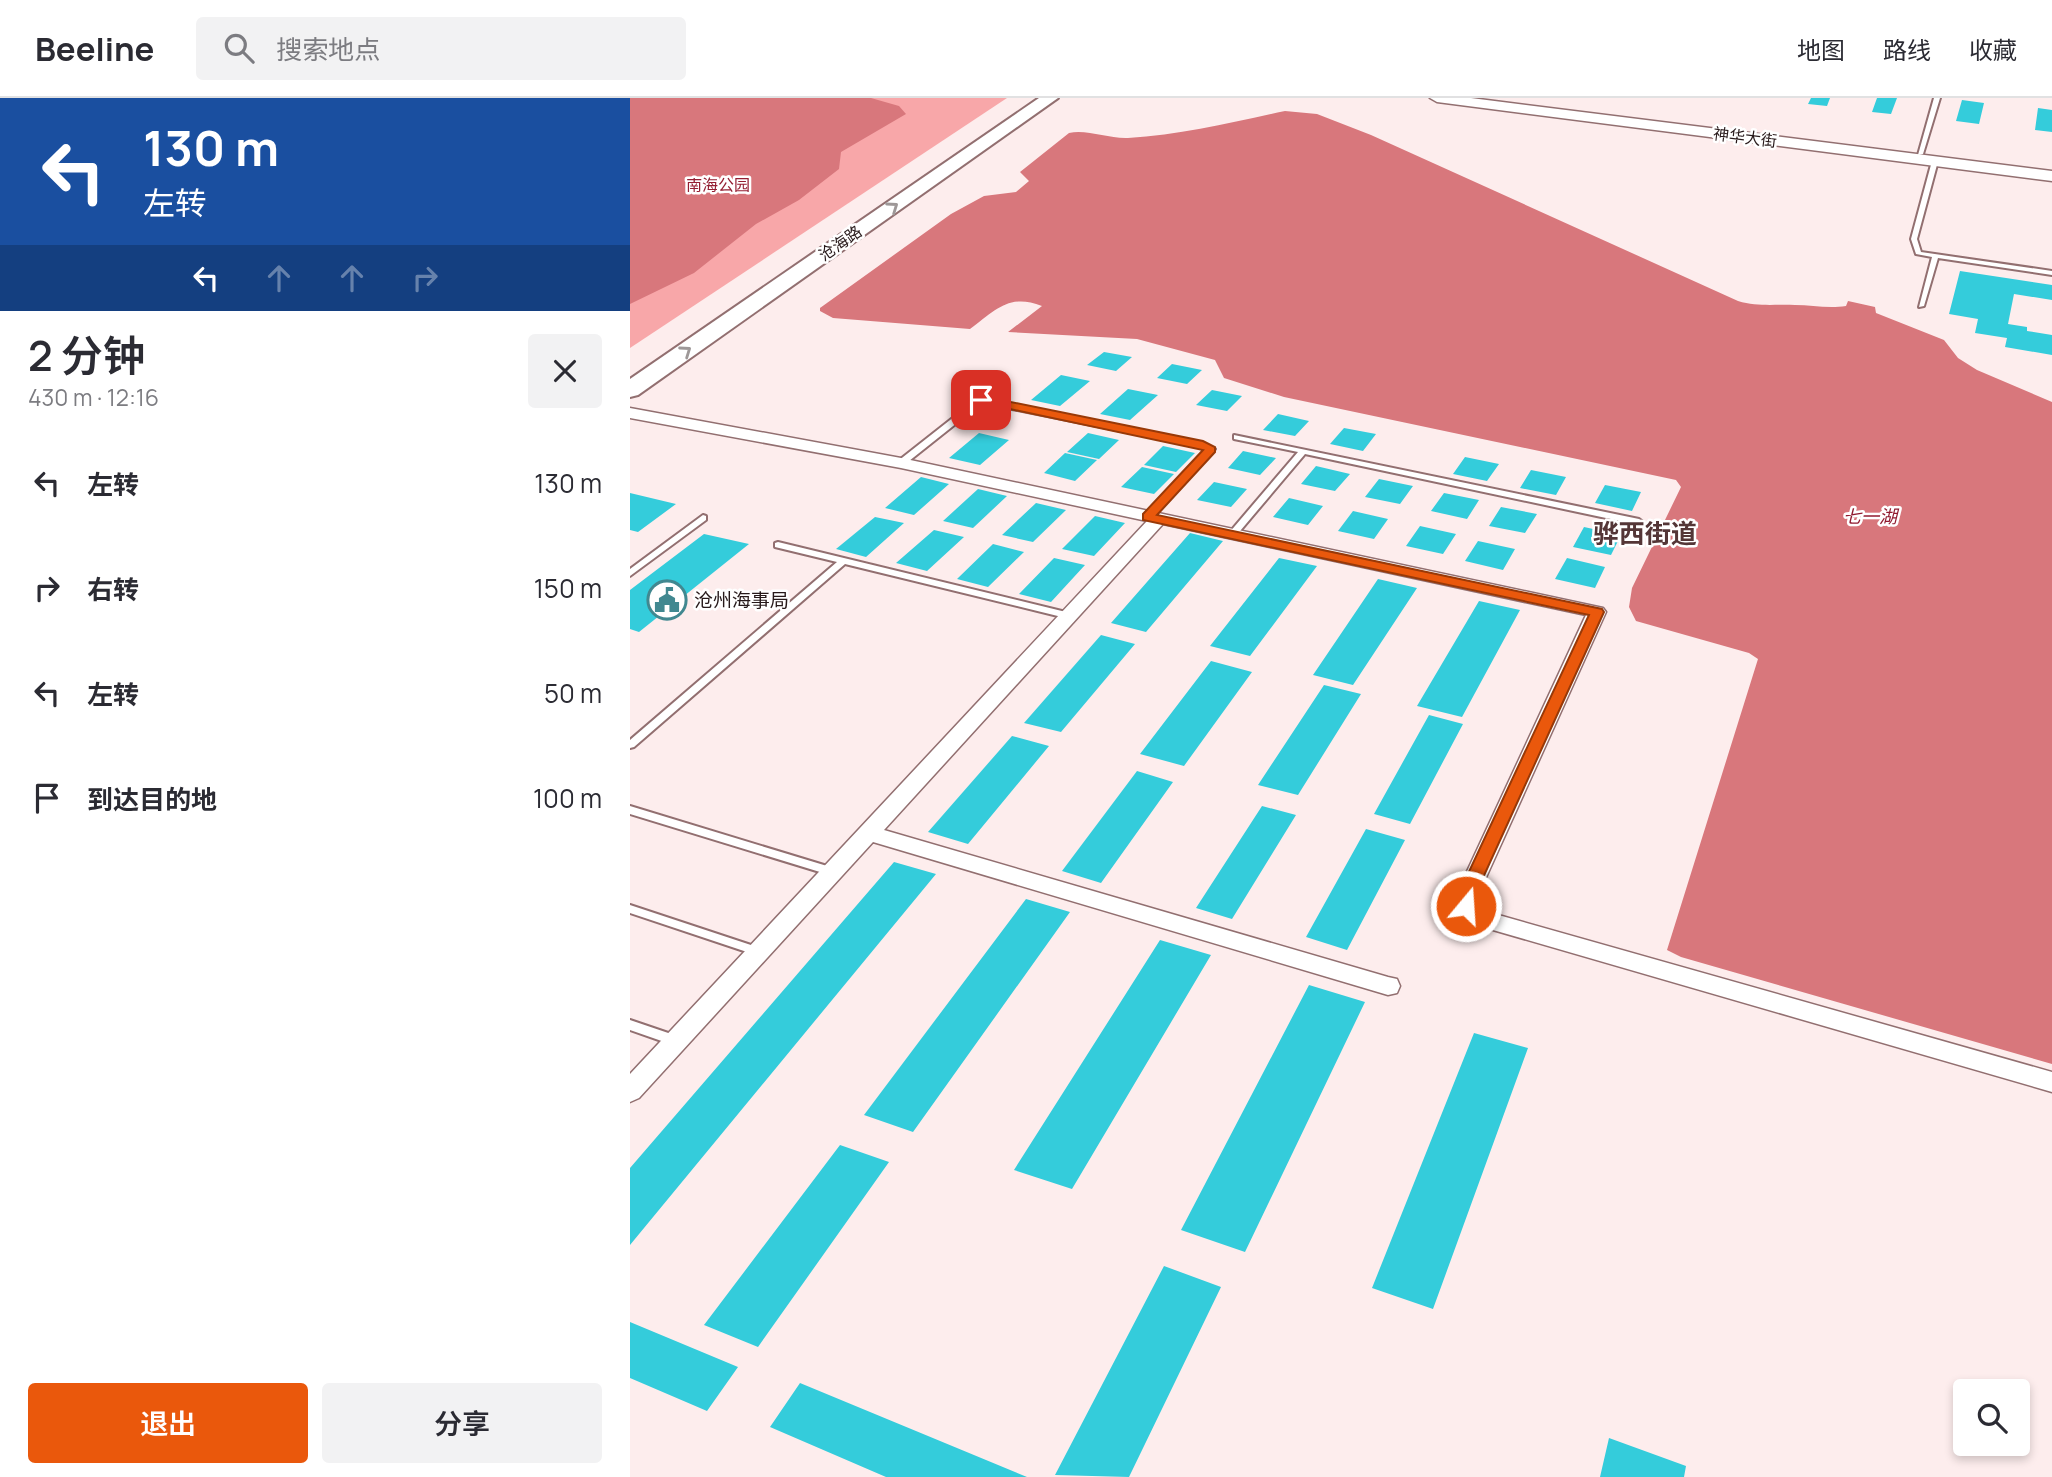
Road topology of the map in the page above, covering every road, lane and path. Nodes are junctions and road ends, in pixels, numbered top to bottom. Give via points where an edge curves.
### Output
1 (1024, 98) edge
2 (1050, 98) edge
3 (1437, 98) edge
4 (1475, 98) edge
5 (1937, 98) edge
6 (1920, 154) junction
7 (1935, 161) junction
8 (2052, 170) edge
9 (2052, 176) edge
10 (1935, 256) junction
11 (2052, 273) edge
12 (1921, 306) dead end
13 (676, 334) dead end
14 (630, 390) edge
15 (630, 413) edge
16 (1237, 437) dead end
17 (1303, 451) junction
18 (901, 463) junction
19 (703, 518) dead end
20 (1153, 518) junction
21 (1639, 522) dead end
22 (1232, 535) junction
23 (778, 545) dead end
24 (843, 561) junction
25 (630, 573) edge
26 (1070, 615) junction
27 (630, 745) edge
28 (630, 810) edge
29 (869, 832) junction
30 (833, 872) junction
31 (630, 909) edge
32 (759, 952) junction
33 (1388, 986) dead end
34 (630, 1025) edge
35 (676, 1041) junction
36 (2052, 1082) edge
37 (630, 1091) edge

1 - 13 main road, 沧海路
14 -> 2 main road, 沧海路
3 - 7 main road, 神华大街
4 - 6 main road, 神华大街
5 - 6 lane
6 - 8 main road, 神华大街
7 - 9 main road, 神华大街
7 - 10 lane via 1914,239 1918,253
10 - 11 lane
10 - 12 lane
15 - 18 street
16 - 17 lane
17 - 21 lane
17 - 22 lane
18 - 20 street
18 - 20 lane via 981,400 1211,449
19 - 25 lane
20 - 22 street
20 - 26 street
22 - 36 street via 1597,612 1468,893 1466,906 1471,912
23 - 24 lane
24 - 26 lane
24 - 27 lane
26 - 29 street
28 - 30 lane
29 - 30 street
29 - 33 street
30 - 32 street
31 - 32 lane
32 - 35 street
34 - 35 lane
35 - 37 street

